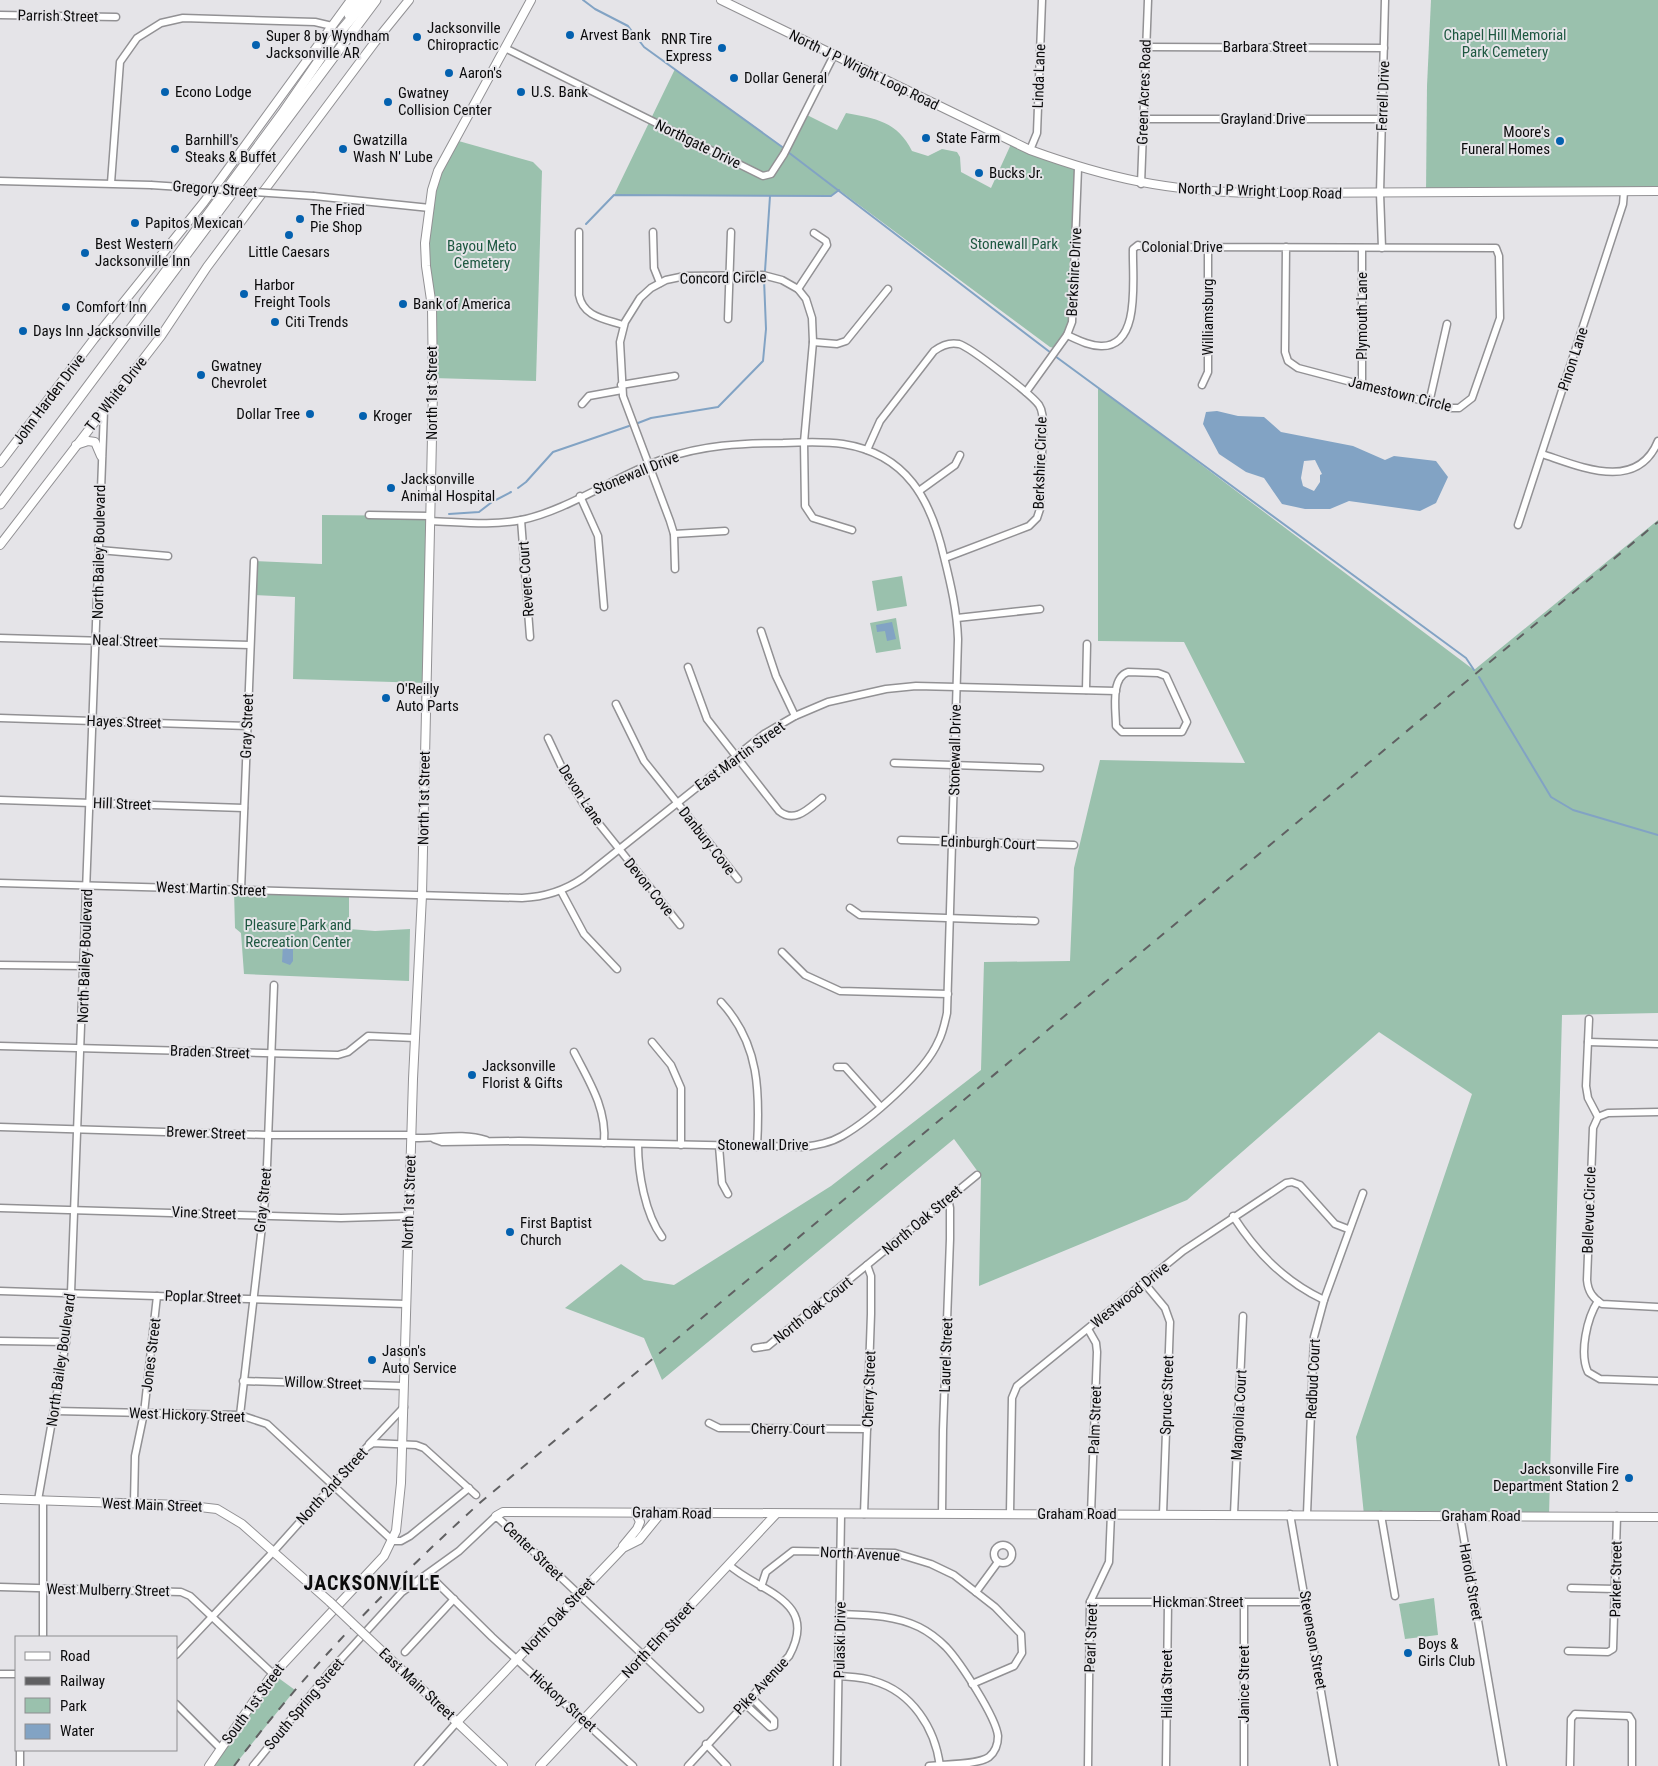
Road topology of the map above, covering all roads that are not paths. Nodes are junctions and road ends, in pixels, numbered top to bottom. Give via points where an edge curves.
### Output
1 (351, 0) edge
2 (358, 0) edge
3 (367, 0) edge
4 (376, 0) edge
5 (409, 0) edge
6 (531, 0) edge
7 (721, 0) edge
8 (1042, 0) edge
9 (1148, 0) edge
10 (1386, 0) edge
11 (0, 15) edge
12 (116, 17) dead end
13 (332, 26) junction
14 (334, 40) junction
15 (1146, 47) junction
16 (505, 48) junction
17 (1384, 48) junction
18 (834, 55) junction
19 (1143, 119) junction
20 (1382, 119) junction
21 (1030, 150) junction
22 (1078, 168) junction
23 (0, 181) edge
24 (110, 183) junction
25 (1141, 184) junction
26 (1658, 191) edge
27 (1624, 192) junction
28 (1380, 193) junction
29 (430, 208) junction
30 (579, 232) dead end
31 (653, 232) dead end
32 (731, 232) dead end
33 (814, 233) dead end
34 (1208, 247) junction
35 (1286, 247) junction
36 (1362, 248) junction
37 (1382, 248) junction
38 (1496, 248) joint
39 (730, 275) junction
40 (660, 283) junction
41 (798, 289) junction
42 (888, 289) dead end
43 (728, 319) dead end
44 (1447, 324) dead end
45 (623, 325) junction
46 (1067, 335) junction
47 (813, 342) junction
48 (675, 376) dead end
49 (1202, 385) dead end
50 (1362, 385) junction
51 (621, 387) junction
52 (1026, 392) junction
53 (1429, 403) junction
54 (582, 404) dead end
55 (104, 410) junction
56 (1658, 441) edge
57 (804, 442) junction
58 (76, 445) junction
59 (867, 450) junction
60 (1542, 454) junction
61 (960, 455) dead end
62 (101, 456) junction
63 (0, 463) edge
64 (649, 464) junction
65 (919, 491) junction
66 (0, 495) edge
67 (580, 496) junction
68 (0, 504) edge
69 (369, 515) dead end
70 (430, 518) junction
71 (521, 520) junction
72 (1518, 525) dead end
73 (852, 530) dead end
74 (725, 531) dead end
75 (674, 534) junction
76 (0, 544) edge
77 (99, 550) junction
78 (168, 556) dead end
79 (944, 558) junction
80 (254, 561) dead end
81 (675, 569) dead end
82 (604, 607) dead end
83 (1040, 609) dead end
84 (957, 618) junction
85 (761, 631) dead end
86 (530, 637) dead end
87 (0, 638) edge
88 (96, 640) junction
89 (1087, 644) dead end
90 (250, 646) junction
91 (688, 667) dead end
92 (957, 687) junction
93 (1086, 690) junction
94 (1116, 691) junction
95 (616, 704) dead end
96 (795, 716) junction
97 (0, 718) edge
98 (93, 721) junction
99 (248, 726) junction
100 (548, 738) dead end
101 (734, 756) junction
102 (894, 763) dead end
103 (955, 765) junction
104 (1040, 768) dead end
105 (822, 798) dead end
106 (0, 800) edge
107 (677, 802) junction
108 (90, 803) junction
109 (244, 808) junction
110 (901, 840) dead end
111 (953, 841) junction
112 (1074, 846) dead end
113 (619, 849) junction
114 (738, 879) dead end
115 (0, 884) edge
116 (87, 886) junction
117 (241, 890) junction
118 (561, 891) junction
119 (422, 895) junction
120 (850, 908) dead end
121 (950, 918) junction
122 (1035, 921) dead end
123 (680, 925) dead end
124 (782, 952) dead end
125 (0, 964) edge
126 (84, 966) junction
127 (617, 969) dead end
128 (274, 985) dead end
129 (948, 994) junction
130 (720, 1002) dead end
131 (1589, 1019) dead end
132 (415, 1038) junction
133 (652, 1042) dead end
134 (1588, 1042) junction
135 (1658, 1044) edge
136 (0, 1046) edge
137 (81, 1048) junction
138 (574, 1052) dead end
139 (270, 1054) junction
140 (837, 1067) dead end
141 (880, 1106) junction
142 (1658, 1112) edge
143 (1598, 1117) junction
144 (0, 1128) edge
145 (78, 1129) junction
146 (268, 1135) junction
147 (411, 1136) junction
148 (604, 1143) junction
149 (638, 1144) junction
150 (681, 1145) junction
151 (719, 1146) junction
152 (757, 1147) junction
153 (977, 1175) dead end
154 (1363, 1193) dead end
155 (728, 1194) dead end
156 (948, 1198) junction
157 (0, 1208) edge
158 (74, 1209) junction
159 (262, 1215) junction
160 (408, 1216) junction
161 (1233, 1216) junction
162 (1348, 1229) junction
163 (662, 1237) dead end
164 (867, 1265) junction
165 (1145, 1284) junction
166 (0, 1291) edge
167 (71, 1293) junction
168 (158, 1296) junction
169 (252, 1299) junction
170 (1324, 1300) junction
171 (1598, 1301) junction
172 (406, 1304) junction
173 (1658, 1307) edge
174 (1243, 1316) dead end
175 (1088, 1329) junction
176 (0, 1341) edge
177 (66, 1342) junction
178 (755, 1348) dead end
179 (243, 1381) junction
180 (1658, 1381) edge
181 (403, 1386) junction
182 (404, 1407) junction
183 (55, 1411) junction
184 (144, 1413) junction
185 (240, 1415) junction
186 (710, 1423) dead end
187 (867, 1429) junction
188 (402, 1443) junction
189 (367, 1447) junction
190 (332, 1485) junction
191 (469, 1488) junction
192 (476, 1495) dead end
193 (0, 1499) edge
194 (41, 1500) junction
195 (134, 1503) junction
196 (636, 1513) junction
197 (661, 1513) junction
198 (942, 1513) junction
199 (1010, 1513) junction
200 (776, 1514) junction
201 (864, 1514) junction
202 (1091, 1514) junction
203 (1111, 1514) junction
204 (1163, 1514) junction
205 (1234, 1514) junction
206 (1290, 1514) junction
207 (1307, 1514) junction
208 (841, 1515) junction
209 (1380, 1515) junction
210 (496, 1516) junction
211 (1460, 1516) junction
212 (1617, 1516) junction
213 (1658, 1517) edge
214 (393, 1541) junction
215 (622, 1548) junction
216 (273, 1552) junction
217 (841, 1552) junction
218 (998, 1562) dead end
219 (729, 1565) junction
220 (428, 1574) junction
221 (0, 1587) edge
222 (761, 1587) junction
223 (43, 1588) junction
224 (1571, 1588) dead end
225 (1616, 1589) junction
226 (976, 1592) junction
227 (578, 1594) junction
228 (1394, 1596) dead end
229 (454, 1599) junction
230 (341, 1600) joint
231 (330, 1602) joint
232 (1090, 1602) junction
233 (1168, 1602) junction
234 (1244, 1602) junction
235 (1306, 1602) junction
236 (840, 1614) junction
237 (212, 1617) junction
238 (43, 1636) edge
239 (1568, 1650) dead end
240 (405, 1652) dead end
241 (178, 1653) edge
242 (643, 1656) junction
243 (517, 1660) junction
244 (0, 1674) edge
245 (15, 1674) edge
246 (274, 1674) junction
247 (839, 1676) junction
248 (972, 1684) junction
249 (751, 1697) junction
250 (745, 1704) junction
251 (178, 1706) edge
252 (700, 1709) dead end
253 (584, 1720) junction
254 (457, 1722) junction
255 (706, 1744) junction
256 (221, 1749) junction
257 (20, 1751) edge
258 (940, 1765) edge
259 (20, 1766) edge
260 (209, 1766) edge
261 (253, 1766) edge
262 (418, 1766) edge
263 (502, 1766) edge
264 (540, 1766) edge
265 (633, 1766) edge
266 (688, 1766) edge
267 (727, 1766) edge
268 (838, 1766) edge
269 (929, 1766) edge
270 (1088, 1766) edge
271 (1166, 1766) edge
272 (1244, 1766) edge
273 (1334, 1766) edge
274 (1503, 1766) edge
275 (1570, 1766) edge
276 (1632, 1766) edge

1 - 13 main road, John Harden Drive
2 - 14 highway
3 - 14 highway
4 - 68 highway
5 - 55 main road, T P White Drive via 216,255 161,336
6 - 16 main road, North 1st Street
7 - 18 main road, North J P Wright Loop Road
8 - 21 street, Linda Lane via 1037,133
9 - 15 street, Green Acres Road
10 - 17 street, Ferrell Drive
11 - 12 street, Parrish Street
13 - 24 street via 315,22 183,18 161,23 137,38 120,62
13 - 63 main road, John Harden Drive via 204,202
14 - 66 highway
15 - 17 street, Barbara Street
15 - 19 street, Green Acres Road
16 - 18 street, Northgate Drive via 760,175 771,174 784,154
16 - 29 main road, North 1st Street via 438,171
17 - 20 street, Ferrell Drive
18 - 21 main road, North J P Wright Loop Road
19 - 20 street, Grayland Drive
19 - 25 street, Green Acres Road
20 - 28 street, Ferrell Drive
21 - 22 main road, North J P Wright Loop Road
22 - 25 main road, North J P Wright Loop Road
22 - 46 street, Berkshire Drive via 1074,302
23 - 24 street, Gregory Street
24 - 29 street, Gregory Street, bridge via 314,196
25 - 28 main road, North J P Wright Loop Road via 1232,192
26 - 27 main road, North J P Wright Loop Road
27 - 28 main road, North J P Wright Loop Road
27 - 60 street, Pinon Lane via 1623,204
28 - 37 street
29 - 70 main road, North 1st Street via 425,256 432,306
30 - 45 street via 579,295 582,304 593,315
31 - 40 street via 654,268
32 - 39 street
33 - 41 street via 827,245
34 - 35 street, Colonial Drive
34 - 46 street, Colonial Drive via 1138,245 1133,250 1131,319 1124,335 1103,347
34 - 49 street, Williamsburg via 1208,372
35 - 36 street, Colonial Drive
35 - 50 street, Jamestown Circle via 1285,352 1288,361 1298,368
36 - 37 street, Colonial Drive
36 - 50 street, Plymouth Lane
37 - 38 street, Colonial Drive
38 - 53 street, Jamestown Circle via 1499,256 1500,318 1472,398 1458,408
39 - 40 street, Concord Circle via 685,276
39 - 41 street, Concord Circle via 773,277
39 - 43 street
40 - 45 street, Concord Circle via 640,298
41 - 47 street via 810,308
42 - 47 street via 846,341 837,344
44 - 53 street
45 - 51 street, Concord Circle
46 - 52 street, Berkshire Drive
47 - 57 street
48 - 51 street
50 - 53 street, Jamestown Circle
51 - 54 street via 589,396
51 - 64 street, Concord Circle
52 - 59 street, Berkshire Circle via 963,345 945,344 934,351 880,421
52 - 79 street, Berkshire Circle via 1039,405 1042,414 1040,509 1037,518 1029,526
55 - 58 main road, T P White Drive
55 - 62 street, North Bailey Boulevard
56 - 60 street via 1640,463 1617,472 1590,470
57 - 59 street, Stonewall Drive via 844,444
57 - 64 street, Stonewall Drive via 724,445
57 - 73 street via 807,512 813,518
58 - 62 main road via 95,442
58 - 76 main road, T P White Drive
59 - 65 street, Stonewall Drive via 892,464
60 - 72 street, Pinon Lane
61 - 65 street via 955,465
62 - 77 street, North Bailey Boulevard
64 - 67 street, Stonewall Drive
64 - 75 street, Concord Circle
65 - 79 street, Stonewall Drive via 935,520
67 - 71 street, Stonewall Drive via 545,513
67 - 82 street via 598,536
69 - 70 street, Stonewall Drive
70 - 71 street, Stonewall Drive via 487,523
70 - 119 main road, North 1st Street
71 - 86 street, Revere Court
74 - 75 street
75 - 81 street, Concord Circle
77 - 78 street
77 - 88 street, North Bailey Boulevard
79 - 84 street, Stonewall Drive
80 - 90 street, Gray Street
83 - 84 street
84 - 92 street, Stonewall Drive
85 - 96 street via 776,676
87 - 88 street, Neal Street
88 - 90 street, Neal Street
88 - 98 street, North Bailey Boulevard
89 - 93 street
90 - 99 street, Gray Street
91 - 101 street via 707,719
92 - 93 street, East Martin Street
92 - 96 street, East Martin Street via 901,687 863,692
92 - 103 street, Stonewall Drive
93 - 94 street, East Martin Street
94 - 94 street via 1116,726 1122,732 1182,732 1187,722 1166,676 1158,673 1123,674
95 - 107 street, Danbury Cove via 638,752
96 - 101 street, East Martin Street
97 - 98 street, Hayes Street
98 - 99 street, Hayes Street
98 - 108 street, North Bailey Boulevard
99 - 109 street, Gray Street
100 - 113 street, Devon Lane via 574,789
101 - 105 street via 783,814 801,814
101 - 107 street, East Martin Street
102 - 103 street
103 - 104 street
103 - 111 street, Stonewall Drive
106 - 108 street, Hill Street
107 - 113 street, East Martin Street
107 - 114 street, Danbury Cove
108 - 109 street, Hill Street
108 - 116 street, North Bailey Boulevard
109 - 117 street, Gray Street
110 - 111 street, Edinburgh Court
111 - 112 street, Edinburgh Court
111 - 121 street, Stonewall Drive
113 - 118 street, East Martin Street
113 - 123 street, Devon Cove
115 - 116 street, West Martin Street
116 - 117 street, West Martin Street
116 - 126 street, North Bailey Boulevard
117 - 119 street, West Martin Street
118 - 119 street, East Martin Street via 522,898
118 - 127 street via 584,934
119 - 132 main road, North 1st Street
120 - 121 street via 860,915
121 - 122 street
121 - 129 street, Stonewall Drive
124 - 129 street via 805,975 840,990
125 - 126 street
126 - 137 street, North Bailey Boulevard
128 - 139 street, Gray Street
129 - 141 street, Stonewall Drive via 945,1021 934,1050 914,1076
130 - 152 street via 747,1042 755,1065 759,1093
131 - 134 street
132 - 139 street, Braden Street via 368,1036 348,1052 338,1055
132 - 147 main road, North 1st Street
133 - 150 street via 671,1065 681,1088
134 - 135 street
134 - 143 street via 1586,1086
136 - 137 street, Braden Street
137 - 139 street, Braden Street
137 - 145 street, North Bailey Boulevard
138 - 148 street via 601,1108
139 - 146 street, Gray Street
140 - 141 street via 845,1068
141 - 152 street, Stonewall Drive via 832,1141 804,1147
142 - 143 street via 1613,1112
143 - 171 street, Bellevue Circle via 1591,1144 1587,1280 1590,1292
144 - 145 street, Brewer Street
145 - 146 street, Brewer Street
145 - 158 street, North Bailey Boulevard
146 - 147 street, Brewer Street
146 - 159 street, Gray Street
147 - 148 street, Stonewall Drive via 442,1142
147 - 160 main road, North 1st Street
148 - 149 street, Stonewall Drive
149 - 150 street, Stonewall Drive
149 - 163 street via 640,1178
150 - 151 street, Stonewall Drive
151 - 152 street, Stonewall Drive
151 - 155 street via 722,1183
153 - 156 street, North Oak Street
154 - 162 street, Redbud Court
156 - 164 street, North Oak Street
156 - 198 street, Laurel Street via 950,1239
157 - 158 street, Vine Street
158 - 159 street, Vine Street
158 - 167 street, North Bailey Boulevard
159 - 160 street, Vine Street
159 - 169 street, Gray Street
160 - 172 main road, North 1st Street
161 - 162 street, Westwood Drive via 1292,1182 1300,1185 1335,1224
161 - 165 street, Westwood Drive via 1183,1251
161 - 170 street via 1248,1239 1287,1278
162 - 170 street, Redbud Court
164 - 178 street, North Oak Court via 768,1346
164 - 187 street, Cherry Street via 871,1276 871,1314
165 - 175 street, Westwood Drive
165 - 204 street, Spruce Street via 1165,1308 1170,1322
166 - 167 street, Poplar Street
167 - 168 street, Poplar Street
167 - 177 street, North Bailey Boulevard
168 - 169 street, Poplar Street
168 - 184 street, Jones Street
169 - 172 street, Poplar Street
169 - 179 street, Gray Street
170 - 207 street, Redbud Court via 1314,1337
171 - 173 street via 1616,1306
171 - 180 street via 1589,1316 1586,1330 1585,1362 1588,1372 1600,1379
172 - 181 main road, North 1st Street
174 - 205 street, Magnolia Court
175 - 199 street, Westwood Drive via 1014,1391
175 - 202 street, Palm Street via 1097,1352
176 - 177 street
177 - 183 street, North Bailey Boulevard
179 - 181 street, Willow Street
179 - 185 street, Gray Street
181 - 182 main road, North 1st Street
182 - 188 main road, North 1st Street
182 - 189 street
183 - 184 street, West Hickory Street
183 - 194 street, North Bailey Boulevard
184 - 185 street, West Hickory Street
184 - 195 street, Jones Street via 135,1456
185 - 190 street, West Hickory Street via 267,1424
186 - 187 street, Cherry Court via 719,1428
187 - 201 street, Cherry Street
188 - 189 street, North 2nd Street via 378,1442
188 - 191 street, North 2nd Street via 424,1448
188 - 214 main road, North 1st Street via 401,1492
189 - 190 street, North 2nd Street
190 - 214 street, West Hickory Street
190 - 216 street, North 2nd Street
191 - 192 street, North 2nd Street
191 - 214 street via 410,1536
193 - 194 main road, West Main Street
194 - 195 main road, West Main Street
194 - 223 street, North Bailey Boulevard
195 - 216 main road, West Main Street via 217,1509 242,1524
196 - 197 main road, Graham Road
196 - 210 main road, Graham Road via 503,1512
196 - 215 main road via 640,1522
197 - 200 main road, Graham Road
197 - 215 main road, North Oak Street via 638,1540
198 - 199 main road, Graham Road
198 - 201 main road, Graham Road
199 - 202 main road, Graham Road
200 - 208 main road, Graham Road
200 - 219 main road, North Elm Street
201 - 208 main road, Graham Road
202 - 203 main road, Graham Road
203 - 204 main road, Graham Road
203 - 232 street, Pearl Street via 1109,1562
204 - 205 main road, Graham Road
205 - 206 main road, Graham Road
206 - 207 main road, Graham Road
206 - 235 street, Stevenson Street
207 - 209 main road, Graham Road
208 - 217 street, Pulaski Drive
209 - 211 main road, Graham Road
209 - 228 street
210 - 220 street, South Spring Street via 459,1551
210 - 227 street, Center Street
211 - 212 main road, Graham Road
211 - 274 street, Harold Street
212 - 213 main road, Graham Road
212 - 225 street, Parker Street
214 - 230 main road, North 1st Street via 384,1556
215 - 227 main road, North Oak Street
216 - 231 main road, West Main Street
216 - 237 street, North 2nd Street
217 - 222 street, North Avenue via 793,1551 766,1572
217 - 226 street, North Avenue via 895,1553 916,1558 954,1575
217 - 236 street, Pulaski Drive
218 - 226 street
219 - 222 street, Pike Avenue
219 - 242 main road, North Elm Street
220 - 229 street, Hickory Street
220 - 261 street, South Spring Street via 402,1592
221 - 223 street, West Mulberry Street
222 - 249 street, Pike Avenue via 776,1593 787,1603 796,1622 796,1636 789,1656
223 - 237 street, West Mulberry Street via 181,1592 190,1596
223 - 238 street, North Bailey Boulevard
224 - 225 street
225 - 239 street, Parker Street via 1613,1648 1608,1652
226 - 248 street, North Avenue via 1017,1628 1023,1648 1014,1666
227 - 242 street, Center Street
227 - 243 main road, North Oak Street
229 - 240 street
229 - 243 street, Hickory Street
230 - 246 main road, South 1st Street
231 - 254 main road, East Main Street, bridge
232 - 233 street, Hickman Street
232 - 270 street, Pearl Street
233 - 234 street, Hickman Street
233 - 271 street, Hilda Street
234 - 235 street, Hickman Street
234 - 272 street, Janice Street
235 - 273 street, Stevenson Street
236 - 247 street, Pulaski Drive
236 - 248 street via 888,1617 919,1628 946,1647
237 - 241 street, North 2nd Street
237 - 246 street, West Mulberry Street
242 - 252 street, Center Street
242 - 253 main road, North Elm Street
243 - 253 street, Hickory Street
243 - 254 main road, North Oak Street
244 - 245 street
246 - 256 main road, South 1st Street
247 - 258 street via 873,1680 906,1698 926,1723
247 - 268 street, Pulaski Drive
248 - 258 street via 997,1732 996,1749 982,1760
249 - 250 street, Pike Avenue
249 - 250 street via 774,1720 774,1726 770,1727
250 - 255 street, Pike Avenue
251 - 256 street
253 - 264 main road, North Elm Street
253 - 265 street, Hickory Street
254 - 262 street
254 - 263 main road, East Main Street
255 - 266 street, Pike Avenue
255 - 267 street
256 - 260 main road, South 1st Street
257 - 259 street
258 - 269 street
275 - 276 street via 1571,1719 1575,1714 1629,1716 1632,1721

